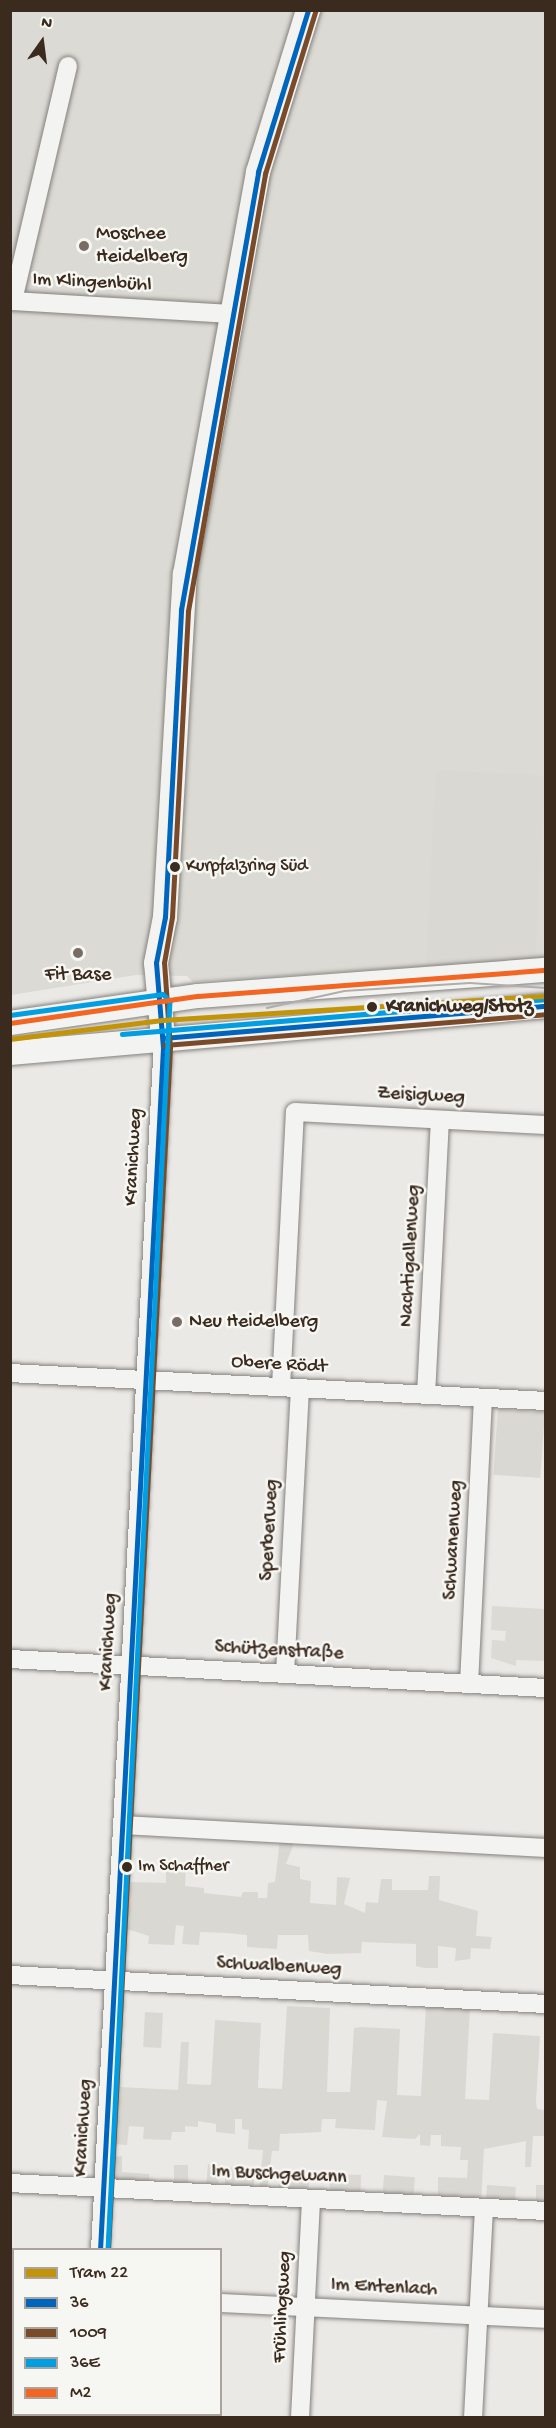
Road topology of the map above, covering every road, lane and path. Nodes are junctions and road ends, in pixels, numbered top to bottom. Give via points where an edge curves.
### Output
1 (308, 10) edge
2 (68, 66) dead end
3 (231, 314) junction
4 (546, 970) edge
5 (163, 1001) junction
6 (546, 1006) edge
7 (10, 1023) edge
8 (163, 1038) junction
9 (10, 1053) edge
10 (440, 1120) junction
11 (546, 1125) edge
12 (10, 1373) edge
13 (145, 1380) junction
14 (280, 1387) junction
15 (300, 1388) junction
16 (426, 1395) junction
17 (483, 1398) junction
18 (546, 1401) edge
19 (10, 1659) edge
20 (130, 1666) junction
21 (285, 1674) junction
22 (469, 1684) junction
23 (546, 1688) edge
24 (122, 1825) junction
25 (546, 1848) edge
26 (10, 1975) edge
27 (114, 1981) junction
28 (546, 2004) edge
29 (10, 2183) edge
30 (104, 2188) junction
31 (311, 2199) junction
32 (484, 2208) junction
33 (546, 2211) edge
34 (100, 2248) edge
35 (222, 2303) edge
36 (306, 2307) junction
37 (478, 2315) junction
38 (546, 2319) edge
39 (300, 2418) edge
40 (473, 2418) edge

1 - 3 main road via 258,172
2 - 3 street, Im Klingenbühl via 13,301
3 - 5 main road via 185,574 165,917 172,979
4 - 5 main road
5 - 7 main road
5 - 8 main road
6 - 8 main road
8 - 9 main road
8 - 13 street, Kranichweg
10 - 11 street, Zeisigweg
10 - 14 street, Zeisigweg via 295,1112
10 - 16 street, Nachtigallenweg
12 - 13 street, Obere Rödt
13 - 14 street, Obere Rödt
13 - 20 street, Kranichweg
14 - 15 street, Obere Rödt
15 - 16 street, Obere Rödt
15 - 21 street, Sperberweg
16 - 17 street, Obere Rödt
17 - 18 street, Obere Rödt
17 - 22 street, Schwanenweg
19 - 20 street, Schützenstraße
20 - 21 street, Schützenstraße
20 - 24 street, Kranichweg
21 - 22 street, Schützenstraße
22 - 23 street, Schützenstraße
24 - 25 street
24 - 27 street, Kranichweg
26 - 27 street, Schwalbenweg
27 - 28 street, Schwalbenweg
27 - 30 street, Kranichweg
29 - 30 street, Im Buschgewann
30 - 31 street, Im Buschgewann
30 - 34 street, Kranichweg
31 - 32 street, Im Buschgewann
31 - 36 street, Frühlingsweg
32 - 33 street, Im Buschgewann
32 - 37 street
35 - 36 street, Im Entenlach
36 - 37 street, Im Entenlach
36 - 39 street, Frühlingsweg
37 - 38 street, Im Entenlach
37 - 40 street

